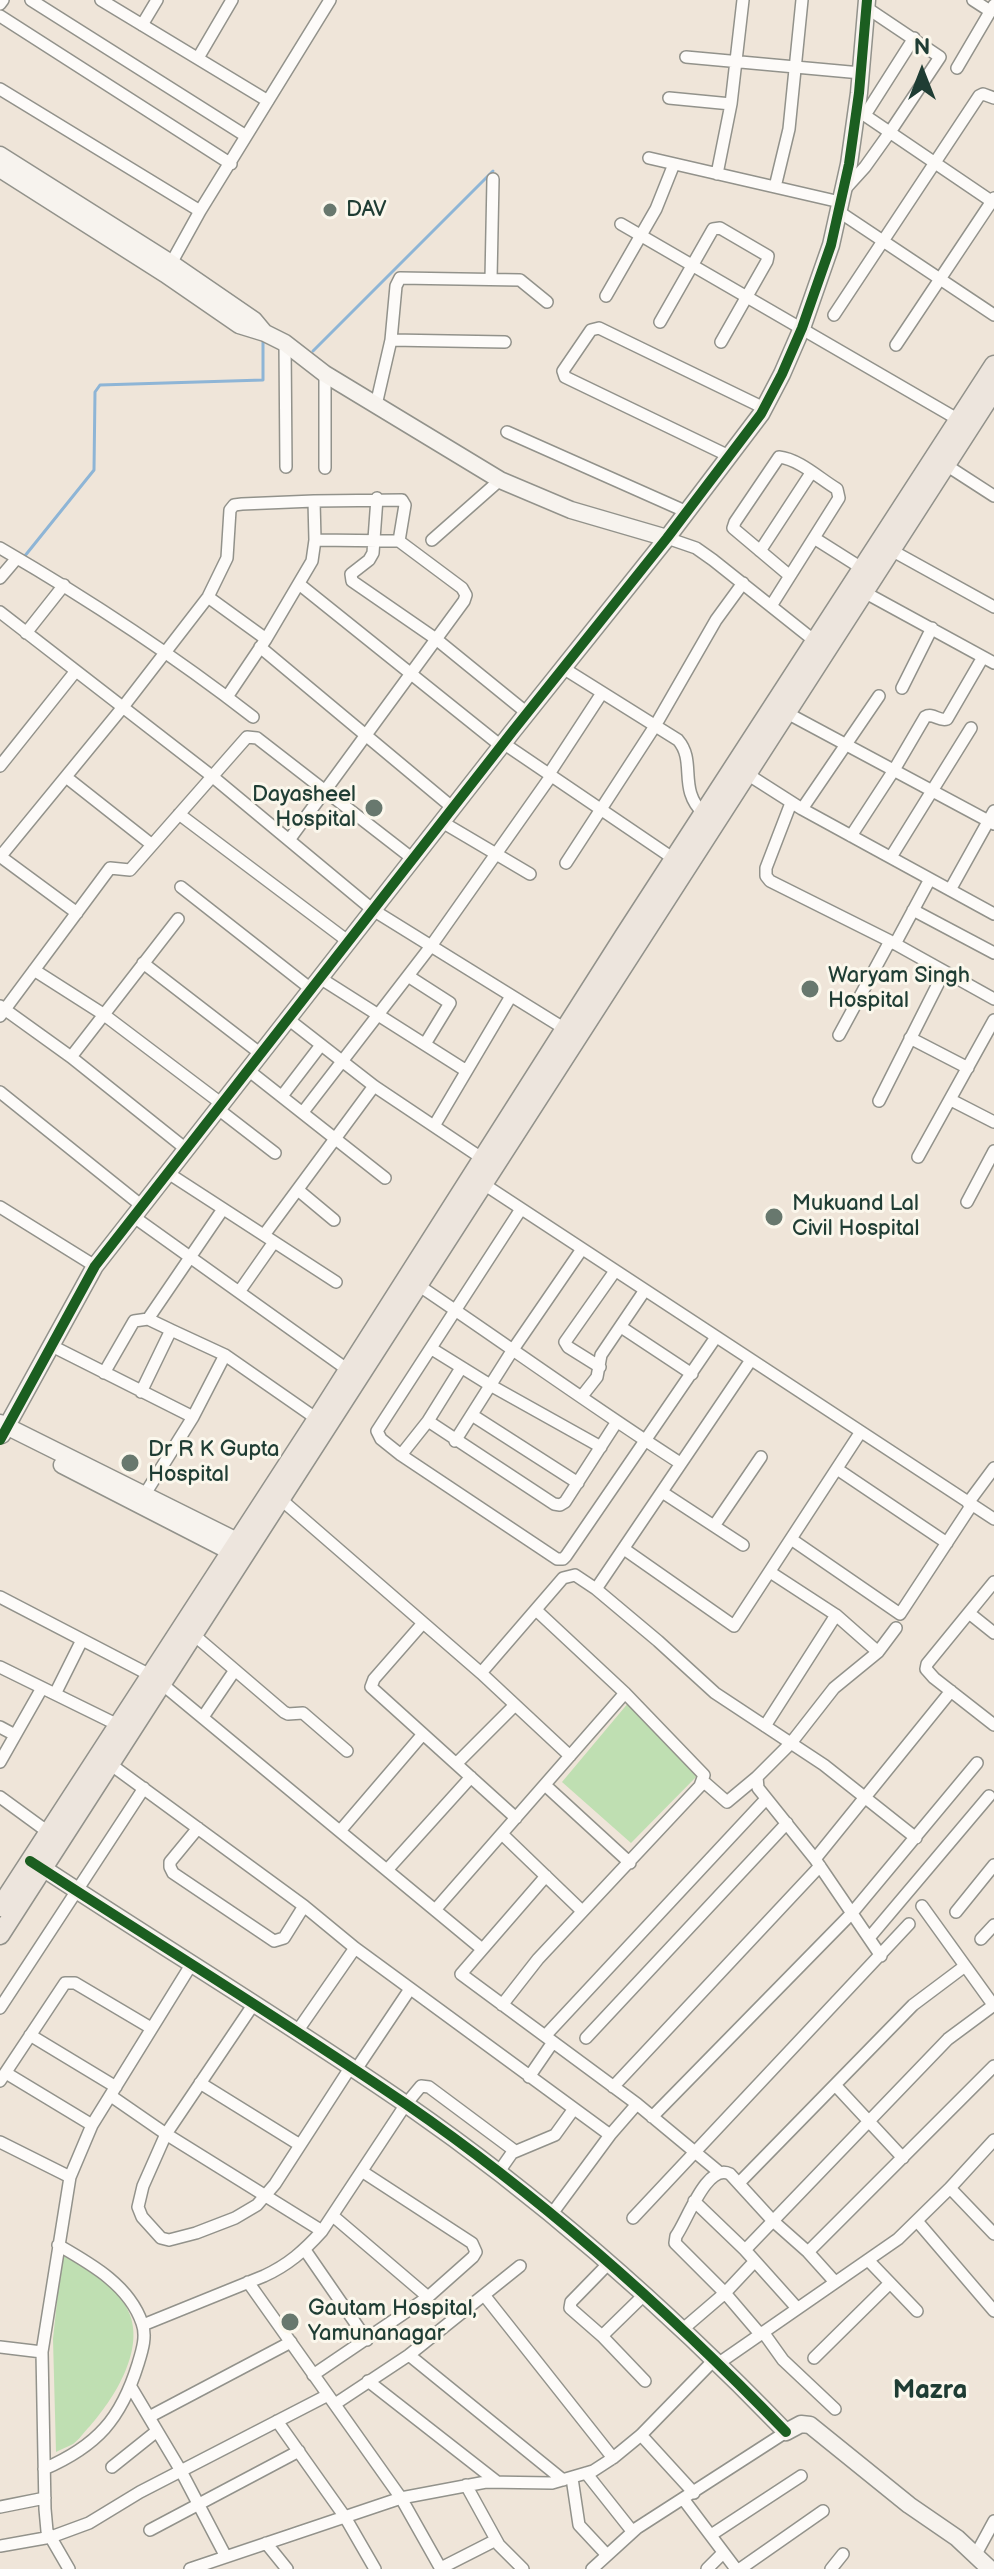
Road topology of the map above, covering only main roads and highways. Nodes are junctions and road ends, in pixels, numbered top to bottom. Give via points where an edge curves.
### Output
1 (994, 365) edge
2 (994, 390) edge
3 (983, 407) edge
4 (741, 769) junction
5 (477, 1180) junction
6 (275, 1494) junction
7 (240, 1549) junction
8 (156, 1679) junction
9 (104, 1760) junction
10 (36, 1865) junction
11 (5, 1905) edge
12 (0, 1935) edge

1 - 3 main road
2 - 3 main road
3 - 4 main road via 787,713
3 - 4 main road via 959,420
4 - 5 main road
4 - 5 main road via 674,859 483,1159
5 - 6 main road via 348,1370
5 - 6 main road via 418,1285
6 - 7 main road
7 - 8 main road
7 - 8 main road via 194,1635
8 - 9 main road
8 - 9 main road via 118,1725
9 - 10 main road
9 - 10 main road via 48,1832
10 - 11 main road
11 - 12 main road

